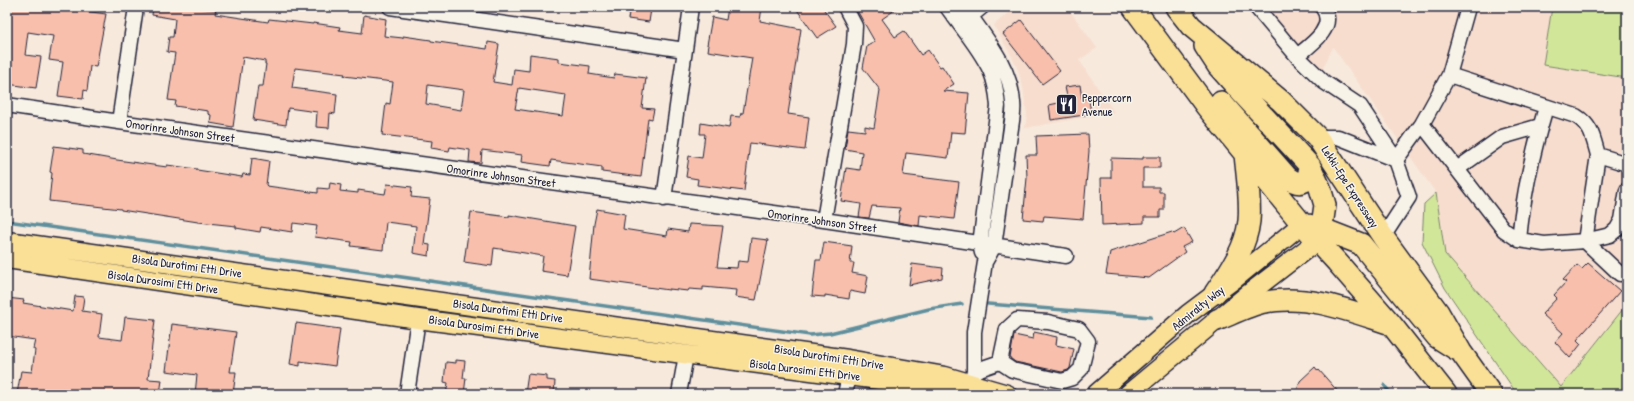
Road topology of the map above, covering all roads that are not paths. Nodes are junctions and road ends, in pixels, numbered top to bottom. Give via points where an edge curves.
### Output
1 (136, 7) edge
2 (390, 7) edge
3 (691, 7) edge
4 (845, 7) edge
5 (947, 7) edge
6 (982, 7) edge
7 (1134, 7) edge
8 (1176, 7) edge
9 (1256, 7) edge
10 (1322, 7) edge
11 (1467, 11) dead end
12 (968, 12) edge
13 (1191, 26) junction
14 (685, 50) junction
15 (1297, 56) junction
16 (1449, 75) junction
17 (7, 104) edge
18 (1546, 107) junction
19 (119, 122) junction
20 (1422, 124) junction
21 (1540, 126) junction
22 (1317, 137) junction
23 (1245, 154) junction
24 (1598, 154) junction
25 (1396, 160) junction
26 (1627, 164) edge
27 (1310, 166) junction
28 (1457, 169) junction
29 (1627, 190) edge
30 (664, 199) junction
31 (824, 220) junction
32 (1313, 231) junction
33 (1383, 237) junction
34 (1519, 240) junction
35 (7, 241) edge
36 (1585, 241) junction
37 (980, 244) junction
38 (994, 246) junction
39 (1066, 256) dead end
40 (7, 259) edge
41 (985, 262) junction
42 (1620, 274) dead end
43 (1215, 293) junction
44 (1188, 314) junction
45 (418, 319) junction
46 (1390, 324) junction
47 (1211, 325) junction
48 (1461, 352) junction
49 (686, 355) junction
50 (1000, 362) junction
51 (849, 376) junction
52 (969, 385) edge
53 (1440, 386) edge
54 (407, 394) edge
55 (679, 394) edge
56 (845, 394) edge
57 (1007, 394) edge
58 (1096, 394) edge
59 (1128, 394) edge
60 (1491, 394) edge

1 - 19 street
2 - 14 street
3 - 14 street
4 - 31 street via 855,26 854,44
5 - 37 street via 990,70 998,100
6 - 12 street
7 - 23 highway
7 - 27 highway via 1288,177 1300,183 1310,174
8 - 13 highway, Lekki-Epe Expressway
9 - 15 street
10 - 15 street via 1326,12 1327,26 1317,40
11 - 16 street
12 - 38 street via 1004,68 1014,103
13 - 22 highway, Lekki-Epe Expressway via 1290,108
13 - 27 highway via 1218,66
14 - 30 street
15 - 25 street via 1324,82 1360,106
16 - 18 street
16 - 20 street
17 - 19 street, Omorinre Johnson Street
18 - 21 street
18 - 24 street via 1576,116 1585,122
19 - 30 street, Omorinre Johnson Street
20 - 25 street
20 - 28 street
21 - 28 street via 1502,137
21 - 34 street via 1532,155
22 - 25 street via 1338,138
22 - 33 highway, Lekki-Epe Expressway
23 - 32 highway
23 - 43 highway via 1249,222 1246,236 1236,261
24 - 26 street
24 - 36 street
25 - 33 street via 1409,196
27 - 32 highway via 1325,205 1323,219
28 - 34 street via 1504,230
29 - 36 street via 1622,220 1617,229 1610,235
30 - 31 street, Omorinre Johnson Street
31 - 37 street, Omorinre Johnson Street
32 - 43 main road, Admiralty Way
32 - 46 highway
32 - 47 main road, Admiralty Way
32 - 48 highway via 1361,244 1437,337
33 - 48 highway, Lekki-Epe Expressway via 1438,312
34 - 36 street via 1544,244
35 - 52 main road, Bisola Durotimi Etti Drive via 848,359 946,376
36 - 42 street
37 - 38 street, Omorinre Johnson Street
37 - 41 street
38 - 39 street, Omorinre Johnson Street
38 - 41 street
40 - 45 main road, Bisola Durosimi Etti Drive
41 - 52 street
43 - 44 main road, Admiralty Way
44 - 47 main road
44 - 58 main road, Admiralty Way
45 - 49 main road, Bisola Durosimi Etti Drive
45 - 54 street
46 - 47 highway via 1312,301 1287,299 1264,302
46 - 53 highway
47 - 59 main road, Admiralty Way
48 - 60 highway, Lekki-Epe Expressway
49 - 51 main road, Bisola Durosimi Etti Drive
49 - 55 street
50 - 50 street via 1007,329 1017,320 1048,322 1079,329 1088,341 1081,369 1072,378 1062,380 1012,370
50 - 52 street
51 - 52 main road, Bisola Durosimi Etti Drive via 924,386
51 - 56 street
52 - 57 main road, Bisola Durotimi Etti Drive

